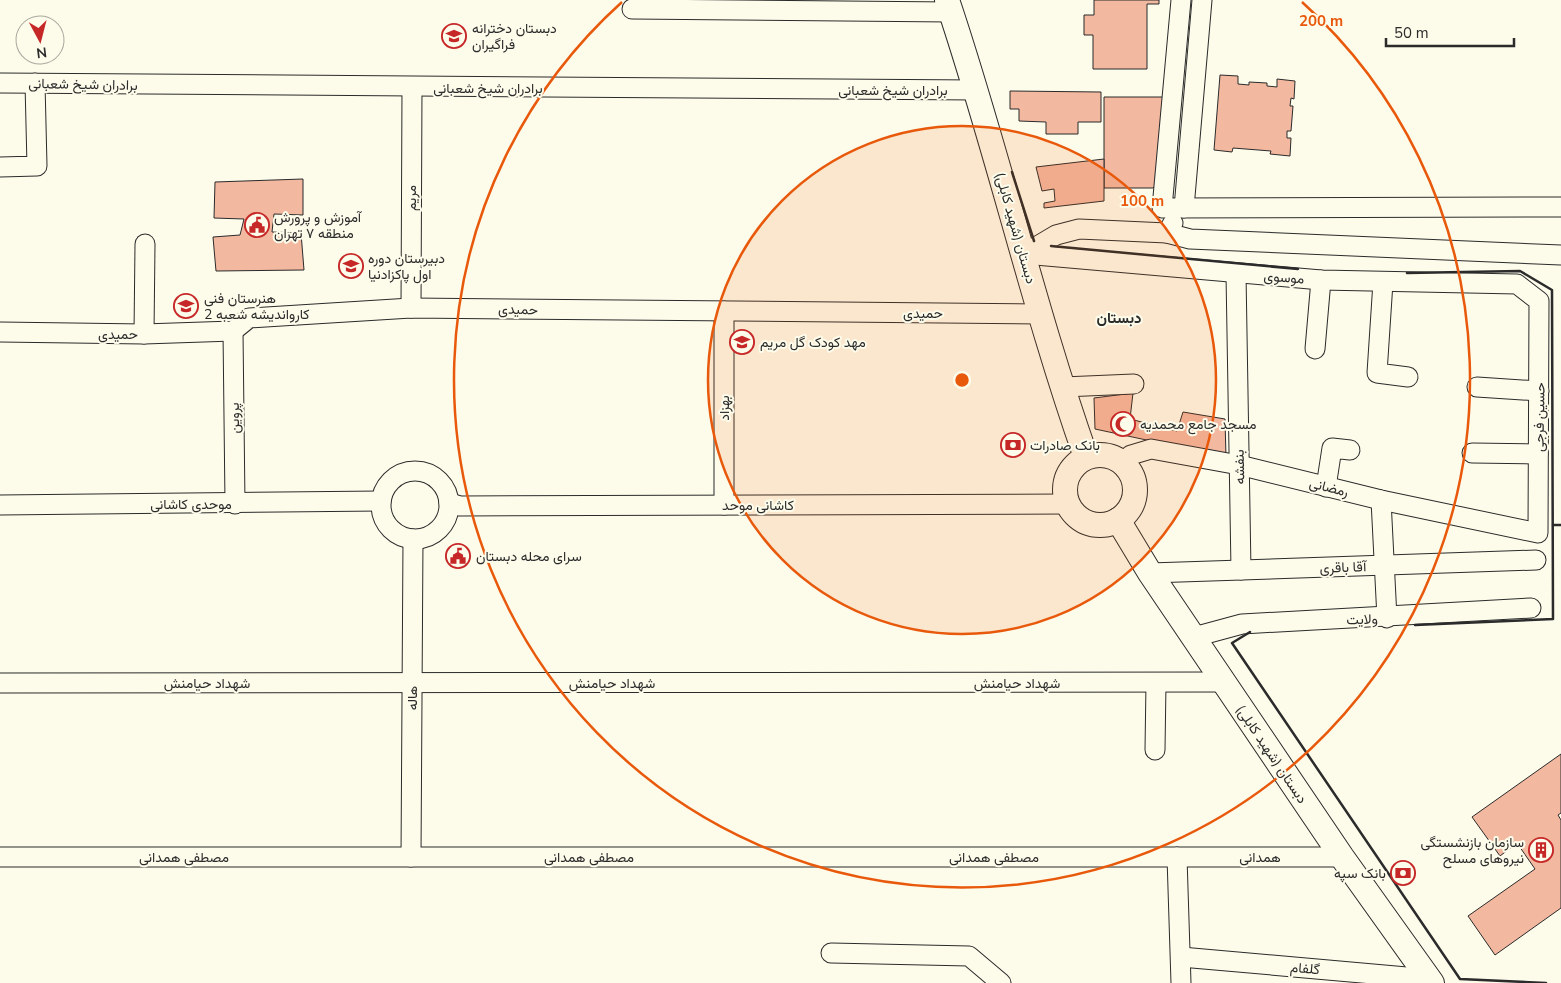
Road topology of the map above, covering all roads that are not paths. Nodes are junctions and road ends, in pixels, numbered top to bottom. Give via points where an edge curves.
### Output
1 (1181, 0) edge
2 (1202, 0) edge
3 (949, 6) edge
4 (632, 9) dead end
5 (1176, 50) junction
6 (1198, 51) junction
7 (0, 83) edge
8 (35, 84) junction
9 (412, 88) junction
10 (977, 90) junction
11 (0, 166) edge
12 (1561, 207) edge
13 (1173, 208) junction
14 (1166, 233) junction
15 (145, 244) dead end
16 (1024, 254) junction
17 (1561, 255) edge
18 (1236, 274) junction
19 (1321, 280) junction
20 (1383, 282) junction
21 (1539, 301) joint
22 (411, 308) junction
23 (724, 311) junction
24 (1041, 314) junction
25 (233, 331) junction
26 (0, 332) edge
27 (144, 334) junction
28 (1315, 348) dead end
29 (1408, 377) dead end
30 (1134, 384) dead end
31 (1063, 386) junction
32 (1477, 387) dead end
33 (1539, 391) junction
34 (1350, 450) dead end
35 (1472, 453) dead end
36 (1538, 454) junction
37 (1086, 457) junction
38 (1123, 462) junction
39 (1239, 465) junction
40 (1326, 487) junction
41 (1381, 500) junction
42 (381, 501) junction
43 (449, 503) junction
44 (235, 504) junction
45 (1067, 504) junction
46 (0, 505) edge
47 (724, 506) junction
48 (1118, 520) junction
49 (1538, 533) joint
50 (413, 539) junction
51 (1536, 560) dead end
52 (1384, 565) junction
53 (1241, 570) junction
54 (1150, 573) junction
55 (1531, 608) dead end
56 (1387, 618) junction
57 (1194, 637) junction
58 (1223, 682) junction
59 (412, 683) junction
60 (1156, 683) junction
61 (0, 684) edge
62 (1154, 750) dead end
63 (0, 857) edge
64 (411, 857) junction
65 (1177, 857) junction
66 (1342, 857) junction
67 (831, 953) dead end
68 (1181, 957) junction
69 (1431, 981) edge
70 (1001, 983) edge
71 (1182, 983) edge

1 - 5 street
2 - 6 street
3 - 4 street
3 - 10 main road, دبستان (شهید کابلی)
5 - 6 street
5 - 13 street
6 - 13 street
7 - 8 street, برادران شیخ شعبانی
8 - 9 street, برادران شیخ شعبانی
8 - 11 street via 37,166
9 - 10 street, برادران شیخ شعبانی
9 - 22 street, مریم
10 - 16 main road, دبستان (شهید کابلی)
12 - 13 street
13 - 14 street via 1173,225
14 - 16 street via 1079,229 1056,235
14 - 17 street via 1190,239
15 - 27 street
16 - 18 street, موسوی
16 - 24 main road, دبستان (شهید کابلی)
18 - 19 street, موسوی
18 - 39 street, بنفشه
19 - 20 street, موسوی
19 - 28 street
20 - 21 street, موسوی via 1517,284
20 - 29 street via 1377,373
21 - 33 street, حسین فرجی
22 - 23 street, حمیدی
22 - 25 street, حمیدی via 249,318
23 - 24 street, حمیدی
23 - 47 street, بهزاد
24 - 31 main road, دبستان (شهید کابلی)
25 - 27 street, حمیدی
25 - 44 street, پروین
26 - 27 street, حمیدی
30 - 31 street
31 - 37 main road, دبستان (شهید کابلی)
32 - 33 street
33 - 36 street, حسین فرجی
34 - 40 street via 1332,448
35 - 36 street
36 - 49 street, حسین فرجی
37 - 38 main road via 1108,455
37 - 45 main road via 1075,465 1069,475
38 - 39 street, رمضانی via 1131,455 1151,449
38 - 48 main road via 1133,475 1136,495 1131,508
39 - 40 street, رمضانی
39 - 53 street, بنفشه
40 - 41 street, رمضانی
41 - 49 street, رمضانی
41 - 52 street
42 - 43 street via 384,491 400,475 421,472 440,482
42 - 44 street, موحدی کاشانی
42 - 50 street via 389,527
43 - 47 street, کاشانی موحد via 460,506
43 - 50 street via 443,525 424,538
44 - 46 street, موحدی کاشانی
45 - 47 street, کاشانی موحد
45 - 48 main road via 1077,518 1088,523 1105,525
48 - 54 main road, دبستان (شهید کابلی)
50 - 59 street, هاله
51 - 52 street, آقا باقری
52 - 53 street, آقا باقری
52 - 56 street
53 - 54 street, آقا باقری
54 - 57 main road, دبستان (شهید کابلی)
55 - 56 street, ولایت
56 - 57 street, ولایت via 1242,624
57 - 58 main road, دبستان (شهید کابلی)
58 - 60 street, شهداد حیامنش
58 - 66 main road, دبستان (شهید کابلی)
59 - 60 street, شهداد حیامنش
59 - 61 street, شهداد حیامنش
59 - 64 street, هاله
60 - 62 street
63 - 64 street, مصطفی همدانی
64 - 65 street, مصطفی همدانی
65 - 66 street, همدانی
65 - 68 street
66 - 69 main road, دبستان (شهید کابلی)
67 - 70 street via 969,956
68 - 69 street, گلفام
68 - 71 street

